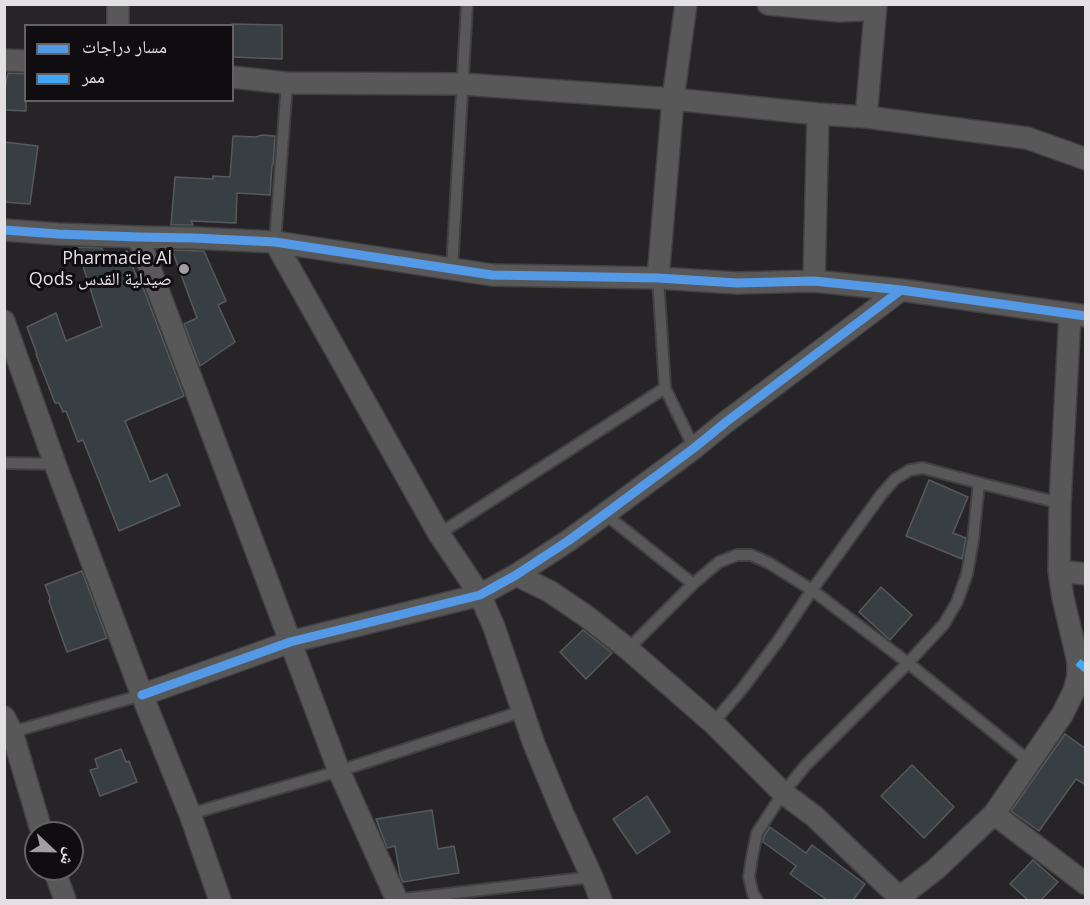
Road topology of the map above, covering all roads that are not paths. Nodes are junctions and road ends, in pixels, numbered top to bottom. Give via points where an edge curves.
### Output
1 (118, 4) edge
2 (467, 4) edge
3 (686, 4) edge
4 (768, 4) edge
5 (874, 4) edge
6 (118, 24) edge
7 (4, 60) edge
8 (24, 61) edge
9 (234, 77) edge
10 (287, 83) junction
11 (462, 84) junction
12 (673, 99) junction
13 (818, 114) junction
14 (866, 117) junction
15 (1086, 159) edge
16 (4, 231) edge
17 (138, 237) junction
18 (274, 242) junction
19 (452, 269) junction
20 (658, 278) junction
21 (814, 281) junction
22 (901, 290) junction
23 (1078, 315) edge
24 (4, 321) edge
25 (665, 388) junction
26 (694, 448) junction
27 (4, 463) edge
28 (55, 464) junction
29 (979, 483) junction
30 (1060, 503) junction
31 (606, 514) junction
32 (439, 534) junction
33 (1059, 571) junction
34 (1086, 574) edge
35 (516, 575) junction
36 (693, 584) junction
37 (812, 590) junction
38 (480, 595) junction
39 (290, 642) junction
40 (628, 649) junction
41 (908, 663) junction
42 (142, 695) junction
43 (523, 711) junction
44 (713, 723) junction
45 (8, 724) edge
46 (1029, 761) junction
47 (339, 771) junction
48 (783, 793) junction
49 (994, 813) junction
50 (190, 814) junction
51 (38, 821) edge
52 (592, 877) junction
53 (58, 881) edge
54 (1086, 884) edge
55 (64, 900) edge
56 (220, 900) edge
57 (396, 900) edge
58 (601, 900) edge
59 (757, 900) edge
60 (899, 900) edge

1 - 6 street
2 - 11 lane
3 - 12 street
4 - 5 street via 839,11 861,10
5 - 14 street
7 - 8 street
9 - 10 street
10 - 11 street
10 - 18 lane
11 - 12 street
11 - 19 lane
12 - 13 street
12 - 20 street
13 - 14 street
13 - 21 street
14 - 15 street via 1027,138
16 - 17 street
17 - 18 street
17 - 39 street
18 - 19 street
18 - 32 street
19 - 20 street via 492,275
20 - 21 street via 737,283
20 - 25 lane
21 - 22 street
22 - 23 street
22 - 26 street
23 - 30 street
24 - 28 street
25 - 26 lane
25 - 32 lane
26 - 31 street
27 - 28 lane
28 - 42 street
29 - 30 lane
29 - 37 lane via 923,468 895,479
29 - 41 lane via 967,574 957,602 944,624
30 - 33 street
31 - 35 street
31 - 36 lane
32 - 38 street
33 - 34 street
33 - 46 street via 1078,676 1062,715
35 - 38 street
35 - 40 street via 549,591
36 - 37 lane via 719,562 751,555
36 - 40 lane
37 - 41 lane
37 - 44 lane via 778,641
38 - 39 street
38 - 43 street
39 - 42 street
39 - 47 street
40 - 44 street
41 - 46 lane
41 - 48 lane
42 - 45 lane
42 - 50 street
43 - 47 lane
43 - 52 street via 562,814
44 - 48 street
45 - 51 street
46 - 49 street
47 - 50 lane
47 - 57 street
48 - 59 lane via 757,833 749,877
48 - 60 street via 814,816
49 - 54 street
49 - 60 street
50 - 56 street
52 - 57 lane
52 - 58 street
53 - 55 street

